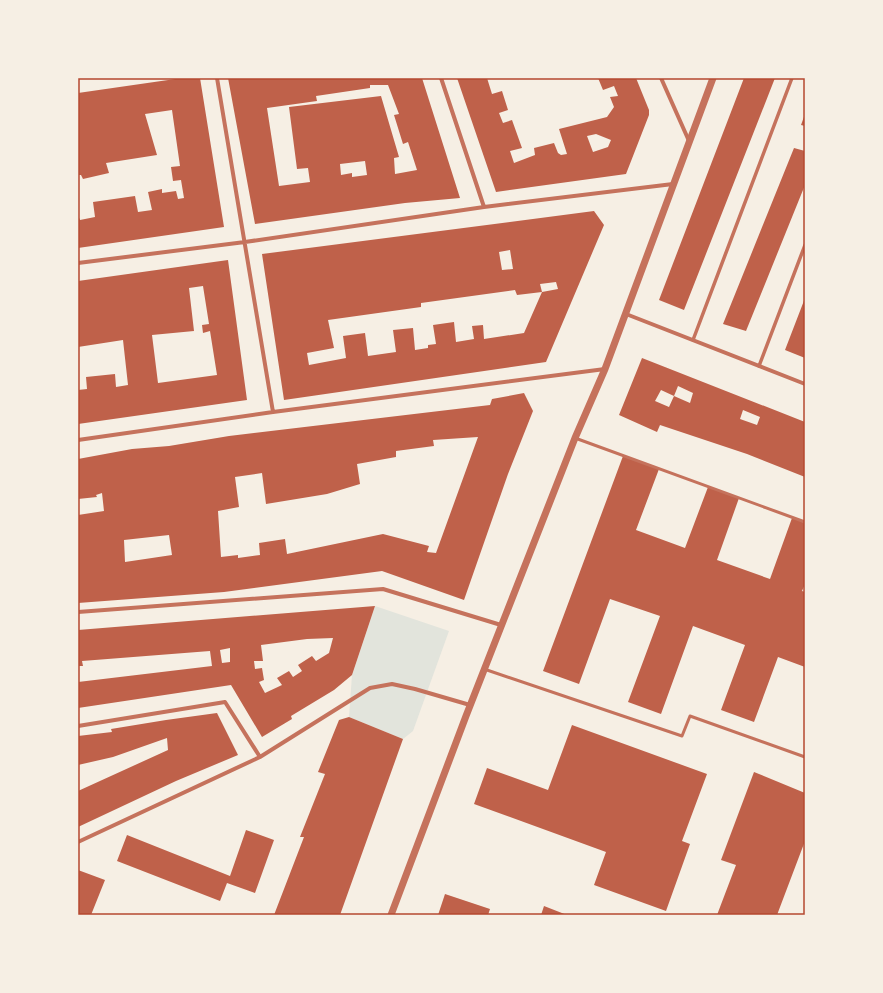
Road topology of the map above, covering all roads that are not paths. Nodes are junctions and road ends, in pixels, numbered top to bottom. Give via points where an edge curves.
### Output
1 (217, 78) edge
2 (441, 78) edge
3 (661, 78) edge
4 (713, 78) edge
5 (792, 78) edge
6 (689, 141) junction
7 (673, 184) junction
8 (484, 207) junction
9 (245, 242) junction
10 (805, 245) edge
11 (78, 263) edge
12 (626, 314) junction
13 (693, 340) junction
14 (760, 366) junction
15 (605, 369) junction
16 (805, 384) edge
17 (273, 412) junction
18 (575, 438) junction
19 (78, 440) edge
20 (805, 522) edge
21 (78, 612) edge
22 (501, 625) junction
23 (484, 669) junction
24 (470, 705) junction
25 (78, 726) edge
26 (260, 757) junction
27 (805, 757) edge
28 (78, 842) edge
29 (391, 915) edge

1 - 9 street
2 - 8 street
3 - 6 street
4 - 6 street
5 - 13 street
6 - 7 street
7 - 8 street
7 - 12 street
8 - 9 street
9 - 11 street
9 - 17 street
10 - 14 street
12 - 13 street
12 - 15 street
13 - 14 street
14 - 16 street
15 - 17 street
15 - 18 street
17 - 19 street
18 - 20 lane
18 - 22 street
21 - 22 street via 383,589
22 - 23 street
23 - 24 street
23 - 27 lane via 682,736 690,716
24 - 26 street via 392,684 370,688
24 - 29 street
25 - 26 street via 225,702
26 - 28 street

